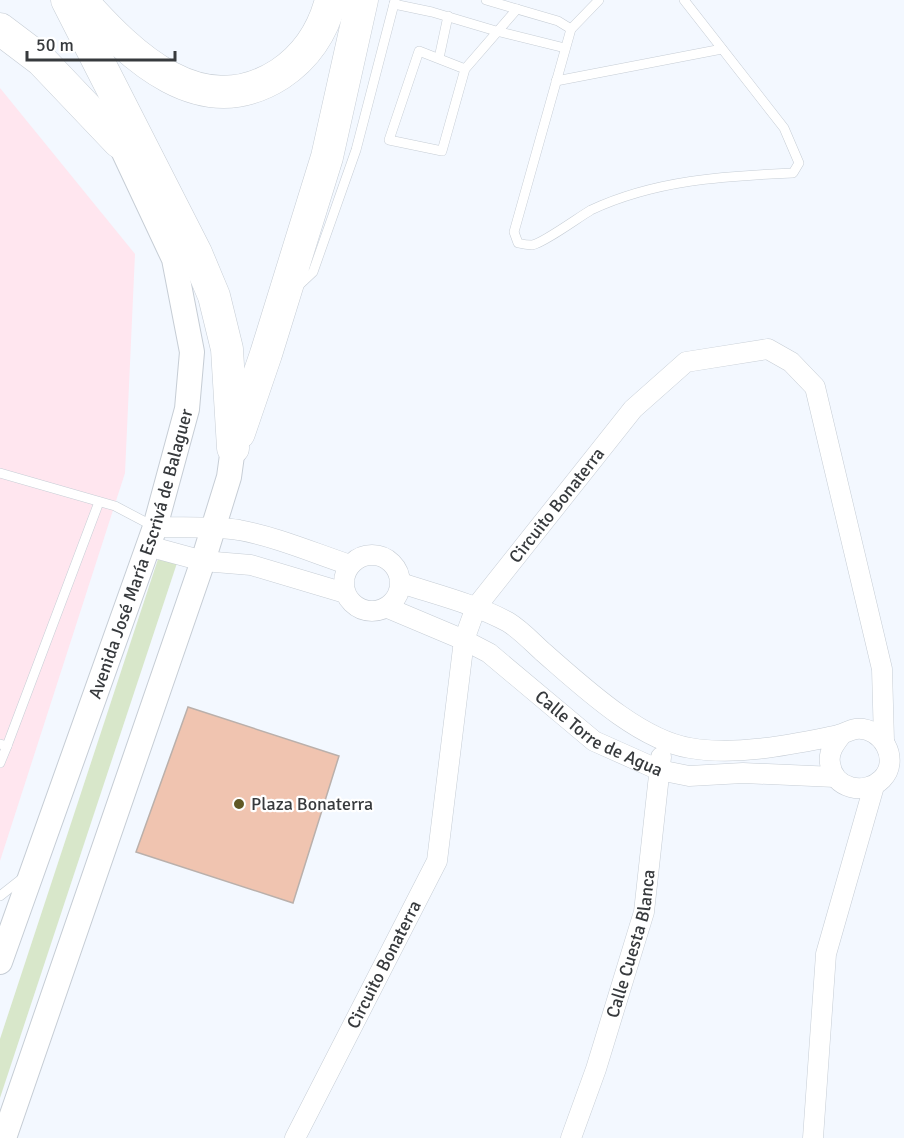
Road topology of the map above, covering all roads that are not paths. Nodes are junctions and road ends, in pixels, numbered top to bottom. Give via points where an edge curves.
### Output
1 (44, 0) edge
2 (68, 0) edge
3 (81, 0) edge
4 (332, 0) edge
5 (362, 0) edge
6 (486, 0) edge
7 (599, 0) edge
8 (684, 0) edge
9 (394, 2) edge
10 (504, 2) edge
11 (517, 9) junction
12 (448, 16) junction
13 (0, 29) edge
14 (571, 29) junction
15 (496, 31) junction
16 (565, 48) junction
17 (722, 50) junction
18 (439, 58) junction
19 (465, 69) junction
20 (556, 81) junction
21 (119, 142) junction
22 (283, 301) junction
23 (233, 448) junction
24 (0, 473) edge
25 (99, 502) junction
26 (212, 528) junction
27 (152, 536) junction
28 (262, 536) junction
29 (203, 561) junction
30 (251, 565) junction
31 (350, 565) junction
32 (401, 583) junction
33 (345, 593) junction
34 (476, 607) junction
35 (388, 608) junction
36 (464, 640) junction
37 (842, 735) junction
38 (663, 741) junction
39 (884, 741) junction
40 (4, 745) edge
41 (0, 763) edge
42 (659, 770) junction
43 (835, 777) junction
44 (874, 786) junction
45 (33, 870) junction
46 (0, 896) edge
47 (0, 962) edge
48 (4, 1138) edge
49 (295, 1138) edge
50 (572, 1138) edge
51 (813, 1138) edge

1 - 21 highway
2 - 23 highway via 214,296 227,349
3 - 4 highway via 140,59 180,82 217,92 255,86 288,68 321,30
5 - 22 highway via 327,157
6 - 10 lane
7 - 14 lane
8 - 17 lane
9 - 12 lane
9 - 22 lane via 356,150 313,272
10 - 11 lane
11 - 14 lane
11 - 15 lane
12 - 15 lane
12 - 18 lane
13 - 21 highway via 41,60
14 - 16 lane
15 - 16 lane
15 - 19 lane
16 - 20 lane
17 - 20 lane
17 - 20 lane via 784,128 799,162 793,173 678,182 591,210 534,245 518,243 514,232
18 - 19 lane
18 - 19 lane via 419,51 389,140 442,151
21 - 27 street, Avenida José María Escrivá de Balaguer via 174,259 192,352 187,409
22 - 23 highway
23 - 26 street via 229,477
24 - 25 lane
25 - 27 lane via 115,506
25 - 40 lane
26 - 27 street
26 - 28 street
26 - 29 street
27 - 29 street
27 - 45 street, Avenida José María Escrivá de Balaguer
28 - 30 street
28 - 31 street
29 - 30 street
29 - 48 street
30 - 33 street
31 - 32 street via 362,557 382,556 394,565
31 - 33 street via 345,573
32 - 34 street, Calle Torre de Agua
32 - 35 street
33 - 35 street via 363,611
34 - 36 street, Circuito Bonaterra
34 - 38 street, Calle Torre de Agua via 510,623 604,704
34 - 39 street, Circuito Bonaterra via 633,409 686,362 768,349 791,362 815,387 882,669
35 - 36 street, Calle Torre de Agua
36 - 42 street, Calle Torre de Agua via 489,653 594,741
36 - 49 street, Circuito Bonaterra via 437,861
37 - 38 street, Calle Torre de Agua via 778,747 716,751
37 - 39 street via 856,729 872,731
37 - 43 street via 832,747 830,762
38 - 42 street, Calle Cuesta Blanca
39 - 44 street via 889,765
40 - 41 lane
42 - 43 street, Calle Torre de Agua via 689,776 743,773
42 - 50 street, Calle Cuesta Blanca via 644,912
43 - 44 street via 846,786
44 - 51 street via 826,954
45 - 46 lane
45 - 47 street, Avenida José María Escrivá de Balaguer

